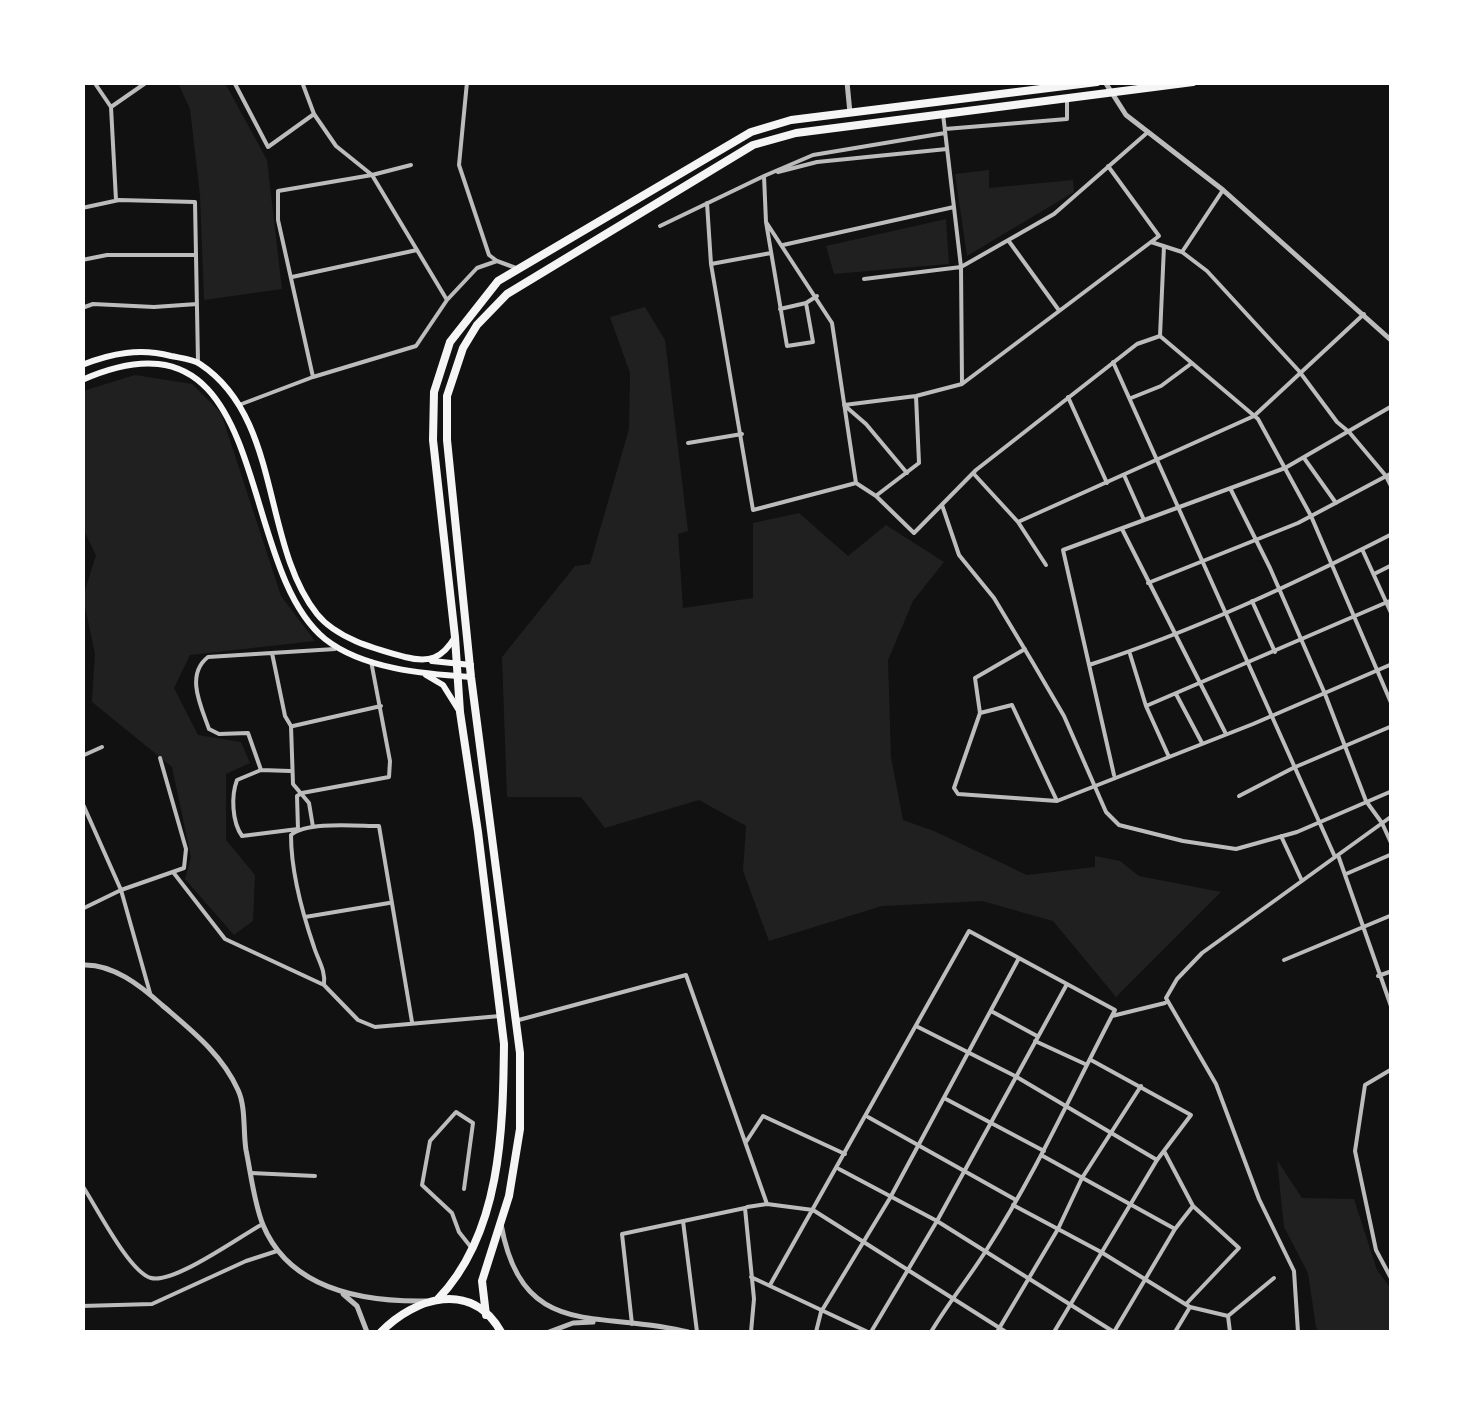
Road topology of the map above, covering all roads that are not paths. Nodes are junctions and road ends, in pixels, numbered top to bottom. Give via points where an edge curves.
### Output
1 (94, 82) edge
2 (147, 82) edge
3 (234, 82) edge
4 (467, 82) edge
5 (847, 82) edge
6 (1097, 82) edge
7 (1105, 82) edge
8 (1193, 82) edge
9 (303, 83) edge
10 (1110, 94) junction
11 (1067, 99) junction
12 (111, 107) junction
13 (850, 113) junction
14 (314, 114) junction
15 (943, 114) junction
16 (945, 131) junction
17 (1148, 132) junction
18 (947, 150) junction
19 (410, 164) dead end
20 (1108, 166) junction
21 (372, 175) junction
22 (764, 176) junction
23 (1223, 190) junction
24 (116, 200) junction
25 (707, 203) junction
26 (954, 206) junction
27 (82, 208) edge
28 (766, 222) junction
29 (660, 226) dead end
30 (1008, 240) junction
31 (1151, 242) junction
32 (782, 246) junction
33 (1164, 246) junction
34 (417, 250) junction
35 (1182, 252) junction
36 (771, 253) junction
37 (196, 255) junction
38 (82, 260) edge
39 (497, 260) junction
40 (711, 264) junction
41 (961, 267) junction
42 (519, 269) junction
43 (292, 277) junction
44 (864, 279) dead end
45 (817, 296) junction
46 (447, 300) junction
47 (806, 303) junction
48 (197, 304) junction
49 (82, 308) edge
50 (780, 308) junction
51 (1059, 311) junction
52 (1364, 314) junction
53 (1160, 336) junction
54 (1392, 341) edge
55 (198, 362) junction
56 (1112, 362) junction
57 (1193, 362) junction
58 (82, 365) edge
59 (1299, 371) junction
60 (314, 377) junction
61 (82, 380) edge
62 (962, 384) junction
63 (916, 396) junction
64 (1068, 398) junction
65 (1131, 398) junction
66 (844, 405) junction
67 (239, 406) junction
68 (1392, 406) edge
69 (1254, 416) junction
70 (1349, 432) junction
71 (742, 434) junction
72 (688, 443) dead end
73 (1304, 458) junction
74 (1156, 460) junction
75 (1285, 468) junction
76 (907, 473) junction
77 (974, 473) junction
78 (1389, 474) edge
79 (1124, 475) junction
80 (856, 483) junction
81 (1106, 483) junction
82 (1230, 488) junction
83 (1392, 488) edge
84 (876, 496) junction
85 (1336, 502) junction
86 (942, 505) junction
87 (1178, 508) junction
88 (1311, 516) junction
89 (1144, 520) junction
90 (1018, 522) junction
91 (1122, 528) junction
92 (1392, 534) edge
93 (1256, 540) junction
94 (1362, 549) junction
95 (1205, 561) junction
96 (1046, 565) dead end
97 (1332, 565) junction
98 (1392, 566) edge
99 (1374, 574) junction
100 (1148, 584) junction
101 (1280, 590) junction
102 (1252, 601) junction
103 (1389, 601) edge
104 (1226, 612) junction
105 (1392, 616) edge
106 (1354, 618) junction
107 (1174, 634) junction
108 (455, 637) junction
109 (1302, 641) junction
110 (342, 648) junction
111 (1025, 650) junction
112 (1129, 652) junction
113 (1275, 652) junction
114 (272, 653) junction
115 (425, 660) junction
116 (371, 661) junction
117 (456, 664) junction
118 (470, 664) junction
119 (1248, 664) junction
120 (1392, 664) edge
121 (1089, 665) junction
122 (1377, 670) junction
123 (420, 673) junction
124 (458, 676) junction
125 (471, 677) junction
126 (1200, 684) junction
127 (1176, 694) junction
128 (1325, 694) junction
129 (1392, 705) edge
130 (381, 706) junction
131 (1146, 706) junction
132 (460, 712) junction
133 (980, 713) junction
134 (1271, 716) junction
135 (291, 726) junction
136 (1392, 726) edge
137 (1226, 734) junction
138 (1202, 744) junction
139 (1344, 747) junction
140 (102, 748) dead end
141 (82, 756) edge
142 (1169, 757) junction
143 (160, 758) dead end
144 (1294, 768) junction
145 (262, 770) junction
146 (290, 771) junction
147 (1114, 777) junction
148 (1095, 785) junction
149 (1392, 790) edge
150 (302, 793) junction
151 (1239, 796) dead end
152 (1057, 801) junction
153 (1366, 801) junction
154 (82, 802) edge
155 (1392, 816) edge
156 (1319, 820) junction
157 (1382, 823) junction
158 (313, 827) junction
159 (298, 829) junction
160 (1281, 836) junction
161 (1392, 844) edge
162 (1392, 854) edge
163 (1336, 856) junction
164 (172, 872) junction
165 (1346, 874) junction
166 (1302, 881) junction
167 (121, 890) junction
168 (389, 903) junction
169 (82, 909) edge
170 (1392, 915) edge
171 (306, 917) junction
172 (1362, 926) junction
173 (1019, 958) junction
174 (1284, 960) dead end
175 (82, 964) edge
176 (1392, 971) edge
177 (1378, 976) junction
178 (1067, 984) junction
179 (324, 985) junction
180 (150, 994) junction
181 (1168, 1002) junction
182 (1391, 1007) edge
183 (991, 1011) junction
184 (500, 1016) junction
185 (1112, 1016) junction
186 (515, 1020) junction
187 (412, 1022) junction
188 (916, 1026) junction
189 (1036, 1038) junction
190 (968, 1052) junction
191 (1089, 1058) junction
192 (1086, 1065) junction
193 (1392, 1069) edge
194 (1015, 1076) junction
195 (1141, 1086) junction
196 (944, 1098) junction
197 (1069, 1106) junction
198 (866, 1116) junction
199 (990, 1122) junction
200 (1112, 1132) junction
201 (746, 1143) junction
202 (918, 1146) junction
203 (1164, 1151) junction
204 (1042, 1153) junction
205 (844, 1154) junction
206 (1157, 1160) junction
207 (837, 1168) junction
208 (965, 1170) junction
209 (251, 1173) junction
210 (315, 1176) dead end
211 (1082, 1178) junction
212 (82, 1185) edge
213 (464, 1189) dead end
214 (890, 1198) junction
215 (1015, 1202) junction
216 (767, 1204) junction
217 (1128, 1204) junction
218 (1193, 1206) junction
219 (745, 1208) junction
220 (812, 1210) junction
221 (683, 1221) junction
222 (500, 1222) junction
223 (937, 1222) junction
224 (262, 1224) junction
225 (1175, 1228) junction
226 (1058, 1229) junction
227 (862, 1240) junction
228 (473, 1250) junction
229 (278, 1251) junction
230 (986, 1251) junction
231 (1101, 1252) junction
232 (907, 1271) junction
233 (751, 1276) junction
234 (1274, 1278) dead end
235 (1028, 1280) junction
236 (1392, 1280) edge
237 (1146, 1282) junction
238 (770, 1286) junction
239 (341, 1292) junction
240 (950, 1298) junction
241 (438, 1299) junction
242 (426, 1301) junction
243 (82, 1306) edge
244 (1070, 1306) junction
245 (1188, 1306) junction
246 (821, 1312) junction
247 (486, 1316) junction
248 (1228, 1316) junction
249 (600, 1322) junction
250 (632, 1324) junction
251 (503, 1331) edge
252 (1001, 1331) edge
253 (368, 1332) edge
254 (381, 1332) edge
255 (549, 1332) edge
256 (688, 1332) edge
257 (696, 1332) edge
258 (751, 1332) edge
259 (816, 1332) edge
260 (869, 1332) edge
261 (930, 1332) edge
262 (1054, 1332) edge
263 (1114, 1332) edge
264 (1176, 1332) edge
265 (1230, 1332) edge
266 (1298, 1332) edge

1 - 12 street
2 - 12 street
3 - 14 street via 268,147
4 - 39 street via 459,165 489,255
5 - 13 street
6 - 13 highway
7 - 10 street
8 - 10 highway
9 - 14 street
10 - 11 highway
10 - 17 street
11 - 15 highway
11 - 16 street via 1067,119
12 - 24 street
13 - 42 highway via 750,132
14 - 21 street via 336,146
15 - 16 street
15 - 118 highway via 796,132 754,145 508,294 478,325 447,396
16 - 18 street
16 - 22 street via 813,155
17 - 20 street
17 - 23 street
18 - 22 street via 817,162
18 - 26 street
19 - 21 street
20 - 30 street via 1054,214
20 - 31 street via 1159,236
21 - 34 street
21 - 43 street via 278,191
22 - 25 street
22 - 28 street
23 - 35 street
23 - 52 street
24 - 27 street
24 - 37 street via 196,202
25 - 29 street
25 - 40 street
26 - 32 street
26 - 41 street
28 - 32 street
28 - 36 street
30 - 41 street
30 - 51 street
31 - 33 street
31 - 51 street
32 - 45 street
33 - 35 street
33 - 53 street
34 - 43 street
34 - 46 street
35 - 59 street
36 - 40 street
36 - 50 street
37 - 38 street
37 - 48 street
39 - 42 street
39 - 46 street via 478,268
40 - 71 street
41 - 44 street
41 - 62 street
42 - 108 highway via 498,281 466,318 450,342 434,392 433,440
43 - 60 street
45 - 47 street
45 - 66 street via 832,322
46 - 60 street via 416,346
47 - 50 street
47 - 50 street via 814,342 787,346
48 - 49 street
48 - 55 street
51 - 62 street
52 - 54 street
52 - 59 street
53 - 56 street
53 - 57 street
55 - 58 main road via 123,352
55 - 67 main road
56 - 64 street
56 - 65 street
57 - 65 street
57 - 69 street
59 - 69 street
59 - 70 street
60 - 67 street
61 - 110 main road via 149,364 176,370 208,390 245,454 293,603
62 - 63 street
63 - 66 street
63 - 76 street via 918,463
64 - 77 street
64 - 81 street
65 - 74 street
66 - 76 street
66 - 80 street
67 - 115 main road via 263,463 290,563 319,617 368,646
68 - 70 street
69 - 74 street
69 - 75 street
70 - 73 street
70 - 78 street
71 - 72 street
71 - 80 street via 753,510
73 - 75 street
73 - 85 street
74 - 79 street
74 - 87 street
75 - 82 street
75 - 88 street
76 - 84 street
77 - 86 street
77 - 90 street
78 - 83 street
78 - 85 street
79 - 81 street
79 - 89 street
80 - 84 street
81 - 90 street
82 - 87 street
82 - 93 street
84 - 86 street via 914,533
85 - 88 street
86 - 111 street via 959,554
87 - 89 street
87 - 95 street
88 - 93 street
88 - 97 street
89 - 91 street
90 - 96 street
91 - 100 street
91 - 121 street via 1064,550
92 - 94 street
93 - 95 street
93 - 101 street
94 - 97 street
94 - 99 street
95 - 100 street
95 - 104 street
97 - 101 street
97 - 106 street
98 - 99 street
99 - 103 street
100 - 107 street
101 - 102 street
101 - 109 street
102 - 104 street
102 - 113 street
103 - 105 street
103 - 106 street
104 - 107 street
104 - 119 street
106 - 109 street
106 - 122 street
107 - 112 street
107 - 126 street
108 - 115 main road via 443,655
108 - 117 highway
109 - 113 street
109 - 128 street
110 - 114 street
110 - 116 main road
111 - 133 street via 976,678
111 - 148 street
112 - 121 street
112 - 131 street
113 - 119 street
114 - 135 street
114 - 145 street via 208,657 195,676 209,729 248,733
115 - 117 main road
116 - 123 main road
116 - 130 street
117 - 118 main road
117 - 124 highway
118 - 125 highway
119 - 126 street
119 - 134 street
120 - 122 street
121 - 147 street
122 - 128 street
122 - 129 street
123 - 124 main road
123 - 132 main road via 443,685
124 - 125 main road
124 - 132 highway
125 - 186 highway
126 - 127 street
126 - 137 street
127 - 131 street
127 - 138 street
128 - 134 street
128 - 139 street
130 - 135 street
130 - 150 street via 389,777
131 - 142 street
132 - 184 highway
133 - 152 street via 1012,705
133 - 152 street via 954,788 958,794
134 - 137 street
134 - 144 street
135 - 146 street
136 - 139 street
137 - 138 street
138 - 142 street
139 - 144 street
139 - 153 street
140 - 141 street
142 - 147 street
143 - 164 street via 186,849 184,868
144 - 151 street
144 - 156 street
145 - 146 street
145 - 159 street via 237,780 238,833
146 - 150 street
147 - 148 street
148 - 152 street
148 - 160 street via 1119,825 1236,849
149 - 153 street
150 - 158 street
150 - 159 street
153 - 156 street
153 - 157 street
154 - 167 street
155 - 157 street
156 - 160 street
156 - 163 street
157 - 161 street
157 - 163 street
158 - 159 street
158 - 168 street via 379,826
159 - 171 street via 292,855
160 - 166 street
162 - 165 street
163 - 165 street
163 - 166 street
164 - 167 street
164 - 179 street via 225,939
165 - 172 street
166 - 181 street via 1202,953 1177,979
167 - 169 street
167 - 180 street
168 - 171 street
168 - 187 street
170 - 172 street
171 - 179 street
172 - 174 street
172 - 177 street
173 - 178 street
173 - 183 street
173 - 188 street via 969,932
175 - 180 street via 98,964
176 - 177 street
177 - 182 street
178 - 185 street via 1115,1010
178 - 189 street
179 - 187 street via 358,1020 375,1027
180 - 209 street via 212,1050 239,1092
181 - 185 street
181 - 266 street via 1216,1084 1294,1272
183 - 189 street
183 - 190 street
184 - 187 street
184 - 228 highway via 503,1115
185 - 191 street
186 - 201 street via 686,975
186 - 222 highway via 520,1129
188 - 190 street
188 - 198 street
189 - 192 street
189 - 194 street
190 - 194 street
190 - 196 street
191 - 192 street
191 - 195 street
192 - 197 street
193 - 236 street via 1365,1085 1355,1151 1376,1250
194 - 197 street
194 - 199 street
195 - 200 street
195 - 203 street via 1191,1115
196 - 199 street
196 - 202 street
197 - 200 street
197 - 204 street
198 - 202 street
198 - 205 street
199 - 204 street
199 - 208 street
200 - 206 street
200 - 211 street
201 - 205 street via 763,1116
201 - 216 street
202 - 208 street
202 - 214 street
203 - 206 street
203 - 218 street
204 - 211 street
204 - 215 street
205 - 207 street
206 - 217 street
207 - 214 street
207 - 220 street
208 - 215 street
208 - 223 street
209 - 210 street
209 - 224 street
211 - 217 street
211 - 226 street
212 - 224 street via 136,1268 152,1278 172,1276
213 - 228 street via 473,1123 456,1112 430,1140 422,1185 452,1213
214 - 223 street
214 - 227 street
215 - 226 street
215 - 230 street
216 - 219 street
216 - 220 street
217 - 225 street
217 - 231 street
218 - 225 street
218 - 245 street via 1239,1248
219 - 221 street
219 - 233 street
220 - 227 street
220 - 238 street
221 - 250 street via 622,1234
221 - 257 street
222 - 247 highway via 482,1281
222 - 249 street via 514,1273 534,1297
223 - 230 street
223 - 232 street
224 - 229 street
225 - 237 street
226 - 231 street
226 - 235 street
227 - 232 street
227 - 246 street
228 - 241 highway
229 - 239 street
229 - 243 street via 152,1304
230 - 235 street
230 - 240 street
231 - 237 street
231 - 244 street
232 - 240 street
232 - 260 street
233 - 238 street
233 - 258 street
234 - 248 street
235 - 244 street
235 - 252 street
237 - 245 street
237 - 263 street
238 - 246 street
239 - 242 street
239 - 253 street via 357,1306
240 - 252 street
240 - 261 street
241 - 242 highway
241 - 247 highway
242 - 254 highway
244 - 262 street
244 - 263 street
245 - 248 street
245 - 264 street
246 - 259 street
246 - 260 street
247 - 251 highway
248 - 265 street
249 - 250 street
249 - 255 street
250 - 256 street

